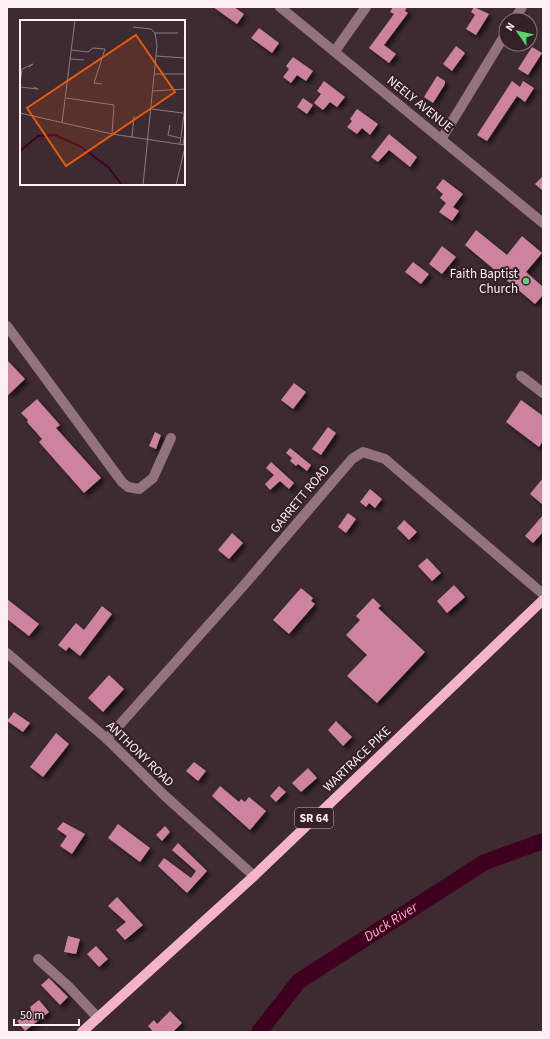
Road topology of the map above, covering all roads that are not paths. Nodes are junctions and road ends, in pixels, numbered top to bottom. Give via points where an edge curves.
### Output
1 (280, 7) edge
2 (366, 7) edge
3 (498, 46) edge
4 (335, 51) junction
5 (442, 138) junction
6 (543, 223) edge
7 (7, 326) edge
8 (522, 376) dead end
9 (543, 393) edge
10 (171, 438) dead end
11 (543, 594) edge
12 (543, 600) edge
13 (7, 653) edge
14 (107, 739) junction
15 (254, 876) junction
16 (38, 959) dead end
17 (98, 1018) junction
18 (82, 1032) edge

1 - 4 street, NEELY AVENUE
2 - 4 street
3 - 5 street
4 - 5 street, NEELY AVENUE
5 - 6 street, NEELY AVENUE
7 - 10 street via 128,487 139,489 154,478
8 - 9 street
11 - 14 street, GARRETT ROAD via 385,460 362,452 352,459
12 - 15 main road, WARTRACE PIKE / SR 64
13 - 14 street, ANTHONY ROAD
14 - 15 street, ANTHONY ROAD via 165,796
15 - 17 main road, WARTRACE PIKE / SR 64
16 - 17 street
17 - 18 main road, WARTRACE PIKE / SR 64

